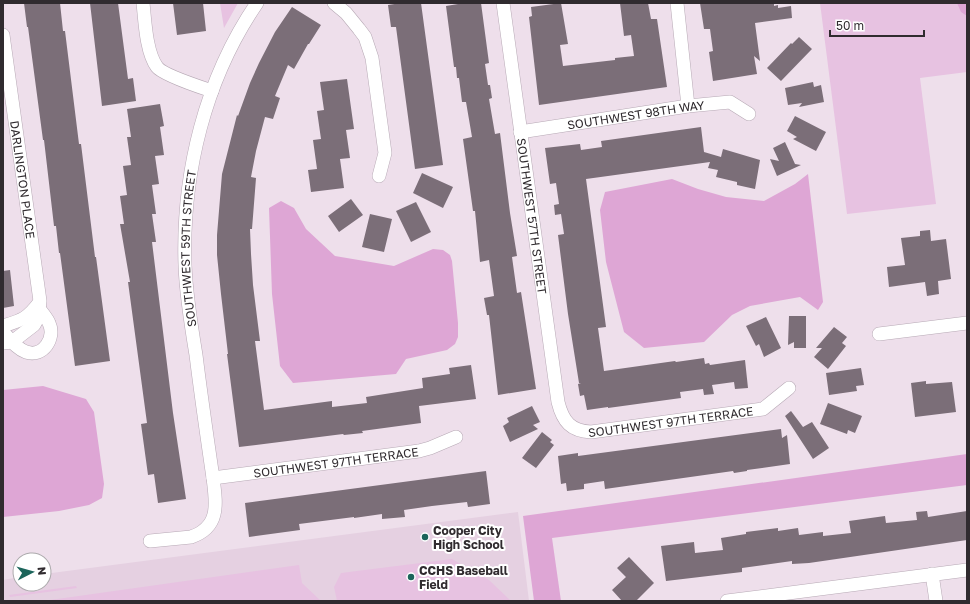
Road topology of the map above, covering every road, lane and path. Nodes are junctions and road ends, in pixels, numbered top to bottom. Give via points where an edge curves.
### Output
1 (143, 3) edge
2 (257, 3) edge
3 (334, 3) edge
4 (503, 3) edge
5 (677, 3) edge
6 (3, 35) edge
7 (212, 91) junction
8 (688, 106) junction
9 (749, 114) dead end
10 (520, 132) junction
11 (379, 176) dead end
12 (40, 304) junction
13 (967, 323) edge
14 (3, 326) edge
15 (3, 332) edge
16 (878, 334) dead end
17 (8, 343) edge
18 (789, 388) dead end
19 (570, 426) joint
20 (456, 438) dead end
21 (213, 478) junction
22 (150, 541) dead end
23 (967, 570) edge
24 (932, 574) junction
25 (792, 597) edge
26 (727, 601) edge
27 (936, 601) edge

1 - 7 street via 148,46 158,68 186,83
2 - 7 street, SOUTHWEST 59TH STREET via 228,52
3 - 11 street via 346,13 365,37 372,58 385,153
4 - 10 street, SOUTHWEST 57TH STREET
5 - 8 street
6 - 12 street, DARLINGTON PLACE
7 - 21 street, SOUTHWEST 59TH STREET via 191,169 185,264
8 - 9 street, SOUTHWEST 98TH WAY via 730,102
8 - 10 street, SOUTHWEST 98TH WAY
10 - 19 street, SOUTHWEST 57TH STREET via 558,402 564,419
12 - 14 street via 23,320
12 - 17 street, DARLINGTON PLACE via 34,325
12 - 17 street via 52,333 50,342 36,352 28,352
13 - 16 street
15 - 17 street
18 - 19 street, SOUTHWEST 97TH TERRACE via 764,409 591,432
20 - 21 street, SOUTHWEST 97TH TERRACE via 419,451
21 - 22 street, SOUTHWEST 59TH STREET via 216,510 214,518 205,530 191,536
23 - 24 street
24 - 25 street
24 - 27 street
25 - 26 street

